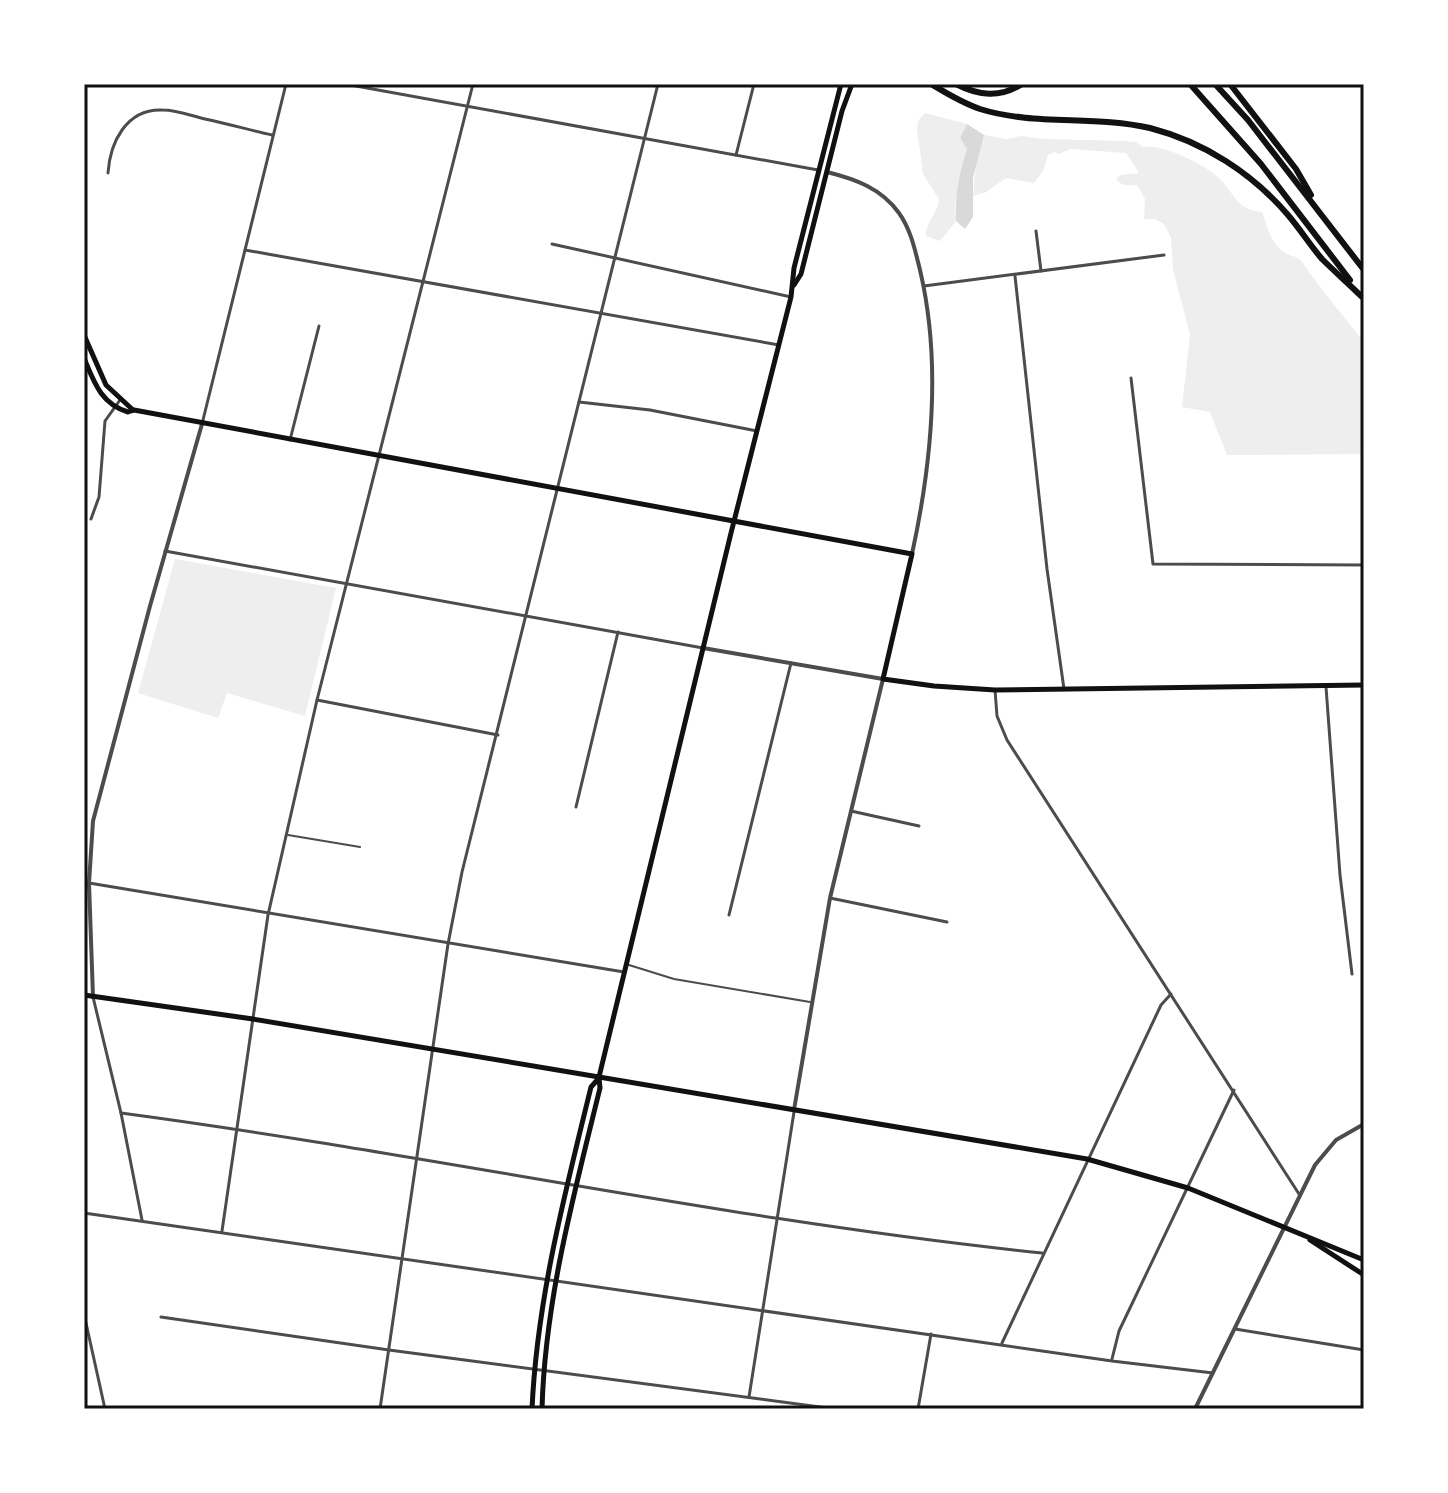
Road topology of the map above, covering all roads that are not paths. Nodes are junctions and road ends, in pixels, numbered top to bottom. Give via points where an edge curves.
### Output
1 (286, 84) edge
2 (345, 84) edge
3 (473, 84) edge
4 (658, 84) edge
5 (754, 84) edge
6 (841, 84) edge
7 (852, 84) edge
8 (931, 84) edge
9 (956, 84) edge
10 (1022, 84) edge
11 (1190, 84) edge
12 (1215, 84) edge
13 (1230, 84) edge
14 (467, 106) junction
15 (272, 135) junction
16 (645, 137) junction
17 (736, 155) junction
18 (818, 170) junction
19 (827, 172) junction
20 (108, 173) dead end
21 (1325, 218) junction
22 (1036, 231) dead end
23 (552, 244) dead end
24 (245, 250) junction
25 (1164, 255) dead end
26 (615, 258) junction
27 (1364, 270) edge
28 (1041, 271) junction
29 (1015, 276) junction
30 (423, 281) junction
31 (793, 286) junction
32 (924, 286) junction
33 (791, 297) junction
34 (1363, 298) edge
35 (601, 313) junction
36 (319, 326) dead end
37 (84, 335) edge
38 (779, 345) junction
39 (84, 358) edge
40 (1131, 378) dead end
41 (120, 400) junction
42 (579, 402) junction
43 (115, 406) junction
44 (134, 410) junction
45 (202, 424) junction
46 (757, 431) junction
47 (290, 440) junction
48 (379, 456) junction
49 (556, 489) junction
50 (91, 519) dead end
51 (733, 522) junction
52 (165, 551) junction
53 (912, 554) junction
54 (1364, 565) edge
55 (347, 583) junction
56 (526, 616) junction
57 (618, 632) junction
58 (703, 648) junction
59 (791, 663) junction
60 (883, 679) junction
61 (1364, 685) edge
62 (1326, 687) junction
63 (1064, 689) junction
64 (995, 690) junction
65 (317, 700) junction
66 (498, 735) junction
67 (576, 807) dead end
68 (851, 811) junction
69 (919, 826) dead end
70 (287, 835) junction
71 (360, 847) dead end
72 (89, 883) junction
73 (830, 898) junction
74 (268, 915) junction
75 (729, 915) dead end
76 (947, 922) dead end
77 (448, 944) junction
78 (626, 964) junction
79 (624, 972) junction
80 (1352, 974) dead end
81 (1171, 994) junction
82 (84, 995) edge
83 (93, 997) junction
84 (811, 1002) junction
85 (253, 1019) junction
86 (433, 1051) junction
87 (599, 1077) junction
88 (1234, 1090) junction
89 (794, 1110) junction
90 (121, 1113) junction
91 (1364, 1124) edge
92 (238, 1128) junction
93 (1087, 1159) junction
94 (416, 1160) junction
95 (567, 1183) junction
96 (576, 1184) junction
97 (1188, 1188) junction
98 (1300, 1194) junction
99 (84, 1213) edge
100 (776, 1216) junction
101 (143, 1221) junction
102 (1284, 1227) junction
103 (222, 1231) junction
104 (1303, 1235) junction
105 (1042, 1253) junction
106 (401, 1258) junction
107 (1364, 1260) edge
108 (1364, 1275) edge
109 (547, 1279) junction
110 (556, 1281) junction
111 (762, 1310) junction
112 (84, 1314) edge
113 (161, 1317) dead end
114 (1235, 1329) junction
115 (931, 1333) junction
116 (1002, 1344) junction
117 (389, 1350) junction
118 (1364, 1350) edge
119 (1112, 1361) junction
120 (535, 1369) junction
121 (545, 1370) junction
122 (1215, 1373) junction
123 (749, 1397) junction
124 (105, 1409) edge
125 (380, 1409) edge
126 (532, 1409) edge
127 (542, 1409) edge
128 (835, 1409) edge
129 (918, 1409) edge
130 (1195, 1409) edge

1 - 15 street
2 - 14 street
3 - 14 street
4 - 16 street
5 - 17 street
6 - 18 main road
7 - 19 main road
8 - 34 highway via 982,110 1133,125 1205,149 1278,204
9 - 10 highway via 990,94
11 - 34 highway via 1261,164
12 - 21 highway
13 - 21 highway via 1296,169
14 - 16 street
14 - 30 street
15 - 20 street via 153,110 122,130 112,147
15 - 24 street
16 - 17 street
16 - 26 street
17 - 18 street
18 - 19 street
18 - 31 main road
19 - 31 main road via 801,274
19 - 32 street via 870,187 900,214 913,238
21 - 27 highway
22 - 28 street
23 - 26 street
24 - 30 street
24 - 45 street
25 - 28 street
26 - 33 street
26 - 35 street
28 - 29 street
29 - 32 street
29 - 63 street
30 - 35 street
30 - 48 street
31 - 33 main road
32 - 53 street via 931,351 930,439
33 - 38 main road
35 - 38 street
35 - 42 street
36 - 47 street
37 - 41 main road via 103,381
38 - 46 main road
39 - 43 main road via 98,392
40 - 54 street via 1153,564
41 - 43 street
41 - 44 main road
42 - 46 street
42 - 49 street
43 - 44 main road
43 - 50 street via 105,421 98,501
44 - 45 main road
45 - 47 main road
45 - 52 street
46 - 51 main road
47 - 48 main road
48 - 49 main road
48 - 55 street
49 - 51 main road
49 - 56 street
51 - 53 main road
51 - 58 main road
52 - 55 street
52 - 72 street via 93,821
53 - 60 main road
55 - 56 street
55 - 65 street
56 - 57 street
56 - 66 street
57 - 58 street
57 - 67 street
58 - 59 street
58 - 78 main road
59 - 60 street
59 - 75 street
60 - 64 main road
60 - 68 street
61 - 62 main road
62 - 63 main road
62 - 80 street
63 - 64 main road
64 - 81 street via 1003,732
65 - 66 street
65 - 70 street
66 - 77 street
68 - 69 street
68 - 73 street
70 - 71 lane
70 - 74 street
72 - 74 street
72 - 83 street
73 - 76 street
73 - 84 street
74 - 77 street
74 - 85 street
77 - 79 street
77 - 86 street
78 - 79 main road
78 - 84 lane via 674,979
79 - 87 main road
81 - 88 street
81 - 93 street
82 - 83 main road
83 - 85 main road
83 - 90 street
84 - 89 street
85 - 86 main road
85 - 92 street
86 - 87 main road
86 - 94 street
87 - 89 main road
87 - 95 main road via 591,1087
87 - 96 main road
88 - 97 street
88 - 98 street
89 - 93 main road
89 - 100 street
90 - 92 street
90 - 101 street
91 - 98 street via 1326,1150
92 - 94 street
92 - 103 street
93 - 97 main road
93 - 105 street
94 - 95 street
94 - 106 street
95 - 96 street
95 - 109 main road
96 - 100 street
96 - 110 main road
97 - 102 main road
97 - 119 street via 1119,1331
98 - 102 street
99 - 101 street
100 - 105 street
100 - 111 street
101 - 103 street
102 - 104 main road
102 - 114 street
103 - 106 street
104 - 107 main road
104 - 108 main road
105 - 116 street
106 - 109 street
106 - 117 street
109 - 110 street
109 - 120 main road
110 - 111 street
110 - 121 main road
111 - 115 street
111 - 123 street
112 - 124 street
113 - 117 street
114 - 118 street
114 - 122 street
115 - 116 street
115 - 129 street
116 - 119 street
117 - 120 street
117 - 125 street
119 - 122 street
120 - 121 street
120 - 126 main road
121 - 123 street
121 - 127 main road
122 - 130 street
123 - 128 street

